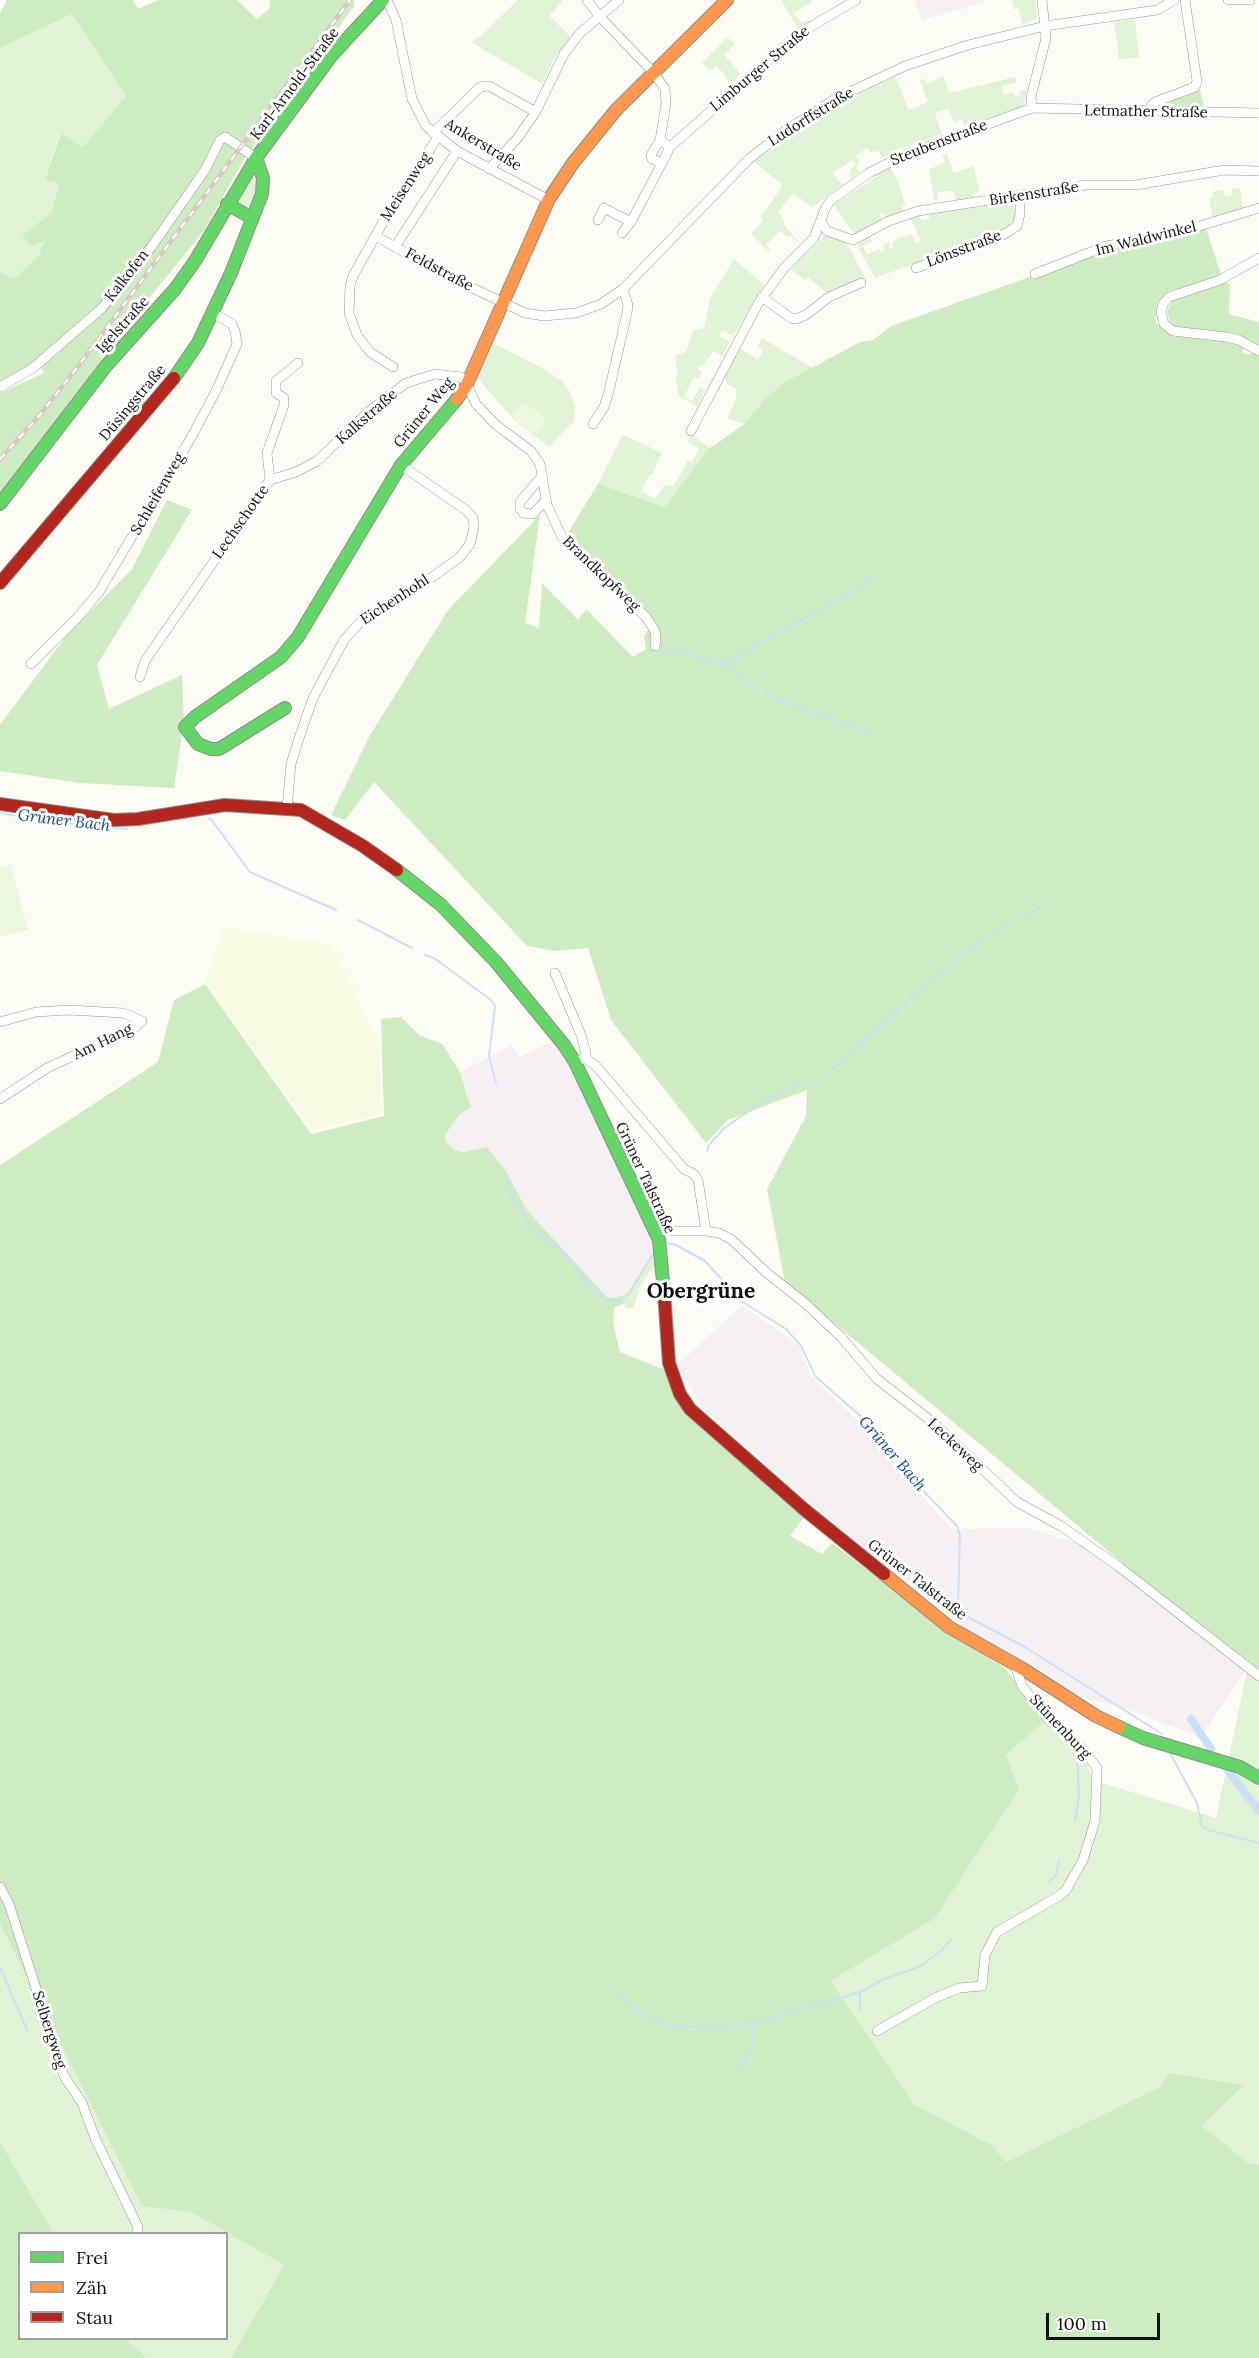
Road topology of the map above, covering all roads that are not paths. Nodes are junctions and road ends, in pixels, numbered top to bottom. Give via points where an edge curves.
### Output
1 (385, 0) edge
2 (587, 0) edge
3 (619, 0) edge
4 (727, 0) edge
5 (856, 0) edge
6 (1042, 0) edge
7 (1174, 0) edge
8 (1185, 0) edge
9 (1228, 0) edge
10 (1250, 0) edge
11 (600, 17) junction
12 (1045, 26) junction
13 (653, 72) junction
14 (1032, 108) junction
15 (536, 112) junction
16 (1150, 112) junction
17 (1259, 113) edge
18 (436, 135) junction
19 (225, 137) joint
20 (660, 140) junction
21 (670, 147) junction
22 (457, 151) junction
23 (256, 158) junction
24 (662, 163) junction
25 (489, 169) junction
26 (1259, 171) edge
27 (1020, 196) junction
28 (547, 198) junction
29 (227, 204) junction
30 (1259, 208) edge
31 (252, 218) junction
32 (598, 220) dead end
33 (821, 221) junction
34 (631, 222) junction
35 (622, 233) dead end
36 (376, 236) junction
37 (395, 247) junction
38 (1259, 258) edge
39 (915, 268) dead end
40 (1035, 273) dead end
41 (861, 283) dead end
42 (623, 289) junction
43 (762, 297) junction
44 (502, 303) junction
45 (213, 313) junction
46 (1259, 351) edge
47 (298, 363) dead end
48 (393, 367) dead end
49 (467, 384) junction
50 (0, 387) edge
51 (593, 424) dead end
52 (691, 431) dead end
53 (401, 465) junction
54 (542, 476) junction
55 (270, 480) junction
56 (546, 500) junction
57 (0, 504) edge
58 (0, 584) edge
59 (655, 646) dead end
60 (31, 664) dead end
61 (140, 677) dead end
62 (285, 708) dead end
63 (0, 804) edge
64 (286, 808) junction
65 (555, 973) dead end
66 (0, 1022) edge
67 (580, 1060) junction
68 (0, 1099) edge
69 (706, 1231) junction
70 (659, 1241) junction
71 (1016, 1665) junction
72 (1259, 1676) edge
73 (1259, 1778) edge
74 (0, 1887) edge
75 (877, 2031) dead end
76 (137, 2232) edge

1 - 18 street, Ankerstraße via 396,21 414,106
1 - 23 main road, Karl-Arnold-Straße via 332,55
2 - 11 street
3 - 11 street
4 - 13 main road, Grüner Weg
5 - 21 street, Limburger Straße via 800,33
6 - 12 street
7 - 12 street, Ludorffstraße via 1157,10
8 - 16 street via 1196,87 1155,102
9 - 10 street
11 - 13 street
11 - 15 street via 580,33 564,54
12 - 14 street
12 - 42 street, Ludorffstraße via 905,66 821,108 780,134 736,171
13 - 20 street via 666,96
13 - 28 main road, Grüner Weg via 598,130
14 - 16 street, Letmather Straße
14 - 33 street, Steubenstraße via 887,162 831,200
15 - 18 street, Meisenweg via 489,86 480,87
15 - 25 street
16 - 17 street, Letmather Straße
18 - 22 street, Ankerstraße
18 - 36 street, Meisenweg
19 - 23 street, Karl-Arnold-Straße
19 - 50 street, Kalkofen via 152,246 102,308 33,368
20 - 21 street
20 - 24 street via 651,155
21 - 24 street
22 - 25 street, Ankerstraße
22 - 37 street
23 - 29 main road, Igelstraße
23 - 31 main road, Düsingstraße via 262,194
24 - 34 street
25 - 28 street, Ankerstraße
26 - 27 street, Birkenstraße via 1224,170 1136,185 1099,184
27 - 33 street, Birkenstraße via 918,211 853,240 827,231
27 - 39 street, Lönsstraße via 1017,226 998,238
28 - 44 main road, Grüner Weg
29 - 31 main road
29 - 57 main road, Igelstraße via 175,289 106,366
30 - 40 street, Im Waldwinkel via 1170,235 1106,246
31 - 45 main road, Düsingstraße
32 - 34 street via 604,208
33 - 43 street, Steubenstraße via 814,238
34 - 35 street
36 - 37 street, Feldstraße
36 - 48 street, Meisenweg via 353,276 349,313 363,344
37 - 44 street, Feldstraße
38 - 46 street via 1220,280 1169,297 1161,312 1164,324 1173,332 1226,337
41 - 43 street via 829,297 796,319
42 - 44 street, Ludorffstraße via 601,304 559,316 535,316
42 - 51 street via 627,314 609,391
43 - 52 street, Steubenstraße
44 - 49 main road, Grüner Weg
45 - 58 main road, Düsingstraße via 175,377
45 - 60 street, Schleifenweg via 231,324 237,344 212,400 99,592
47 - 55 street, Lechschotte via 276,381 276,393 284,398 284,405 267,453
49 - 53 main road, Grüner Weg
49 - 54 street, Brandkopfweg via 476,404 495,424 531,451 540,464
49 - 55 street, Kalkstraße via 461,377 446,374 415,379 374,407 317,461
53 - 62 main road, Grüner Weg via 291,646 185,727 198,744 219,749
53 - 64 street, Eichenhohl via 467,511 474,527 470,544 460,557 420,586 363,619 344,640 314,698 298,741
54 - 56 street, Brandkopfweg
54 - 56 street via 520,502 520,509 533,514
55 - 61 street, Lechschotte via 145,661
56 - 59 street, Brandkopfweg via 562,537 646,617 655,631
63 - 64 main road, Grüner Talstraße via 114,820 225,805
64 - 67 main road, Grüner Talstraße via 302,810 360,844 441,905
65 - 67 street via 581,1035 586,1053
66 - 68 street, Am Hang via 36,1012 69,1010 123,1013 142,1021 47,1068
67 - 69 street via 596,1066 684,1169 694,1174
67 - 70 main road, Grüner Talstraße
69 - 70 street, Leckeweg
69 - 72 street, Leckeweg via 732,1240 806,1304 877,1379 935,1424 1017,1502 1061,1526 1118,1566
70 - 71 main road, Grüner Talstraße via 669,1363 690,1409 872,1566 950,1627
71 - 73 main road, Grüner Talstraße via 1096,1716 1143,1738 1240,1767
71 - 75 street, Stünenburg via 1022,1686 1097,1768 1095,1821 1083,1860 1059,1896 997,1932 985,1955 982,1986 959,1988 935,1998
74 - 76 street, Selbergweg via 9,1904 64,2076 81,2103

